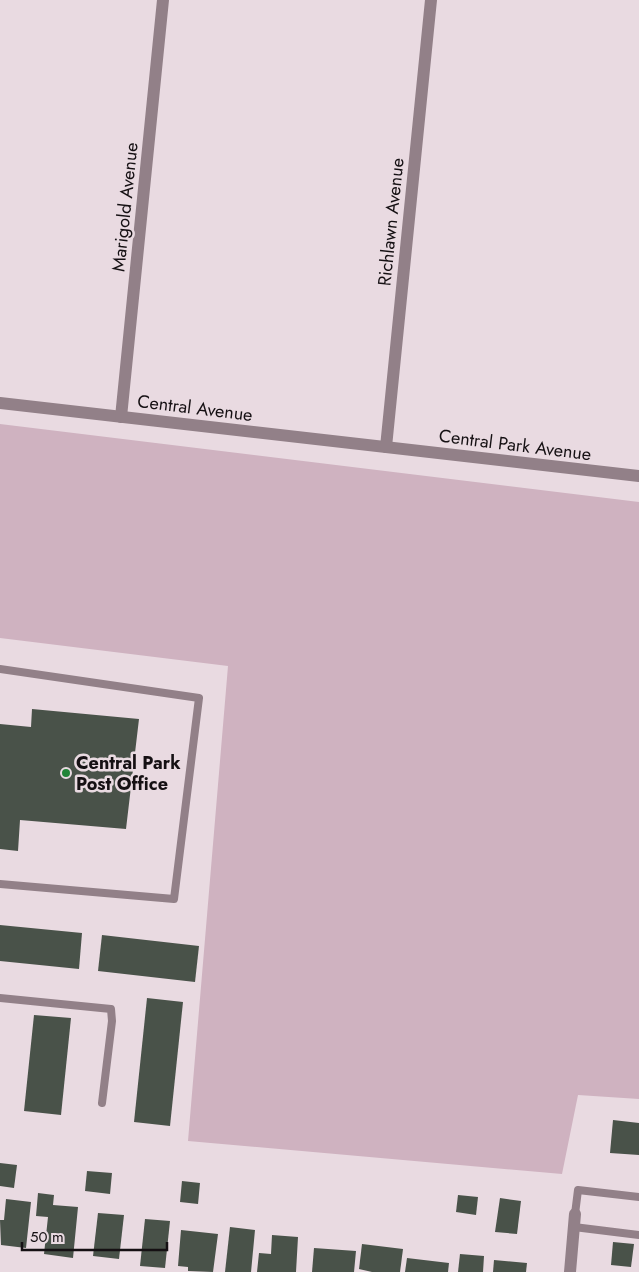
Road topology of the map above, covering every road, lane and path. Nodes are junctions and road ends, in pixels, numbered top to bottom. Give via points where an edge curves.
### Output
1 (163, 0) edge
2 (431, 0) edge
3 (0, 403) edge
4 (121, 417) junction
5 (386, 447) junction
6 (639, 476) edge
7 (0, 669) edge
8 (0, 884) edge
9 (0, 998) edge
10 (102, 1103) dead end
11 (639, 1197) edge
12 (574, 1221) junction
13 (639, 1235) edge
14 (570, 1272) edge

1 - 4 street, Marigold Avenue
2 - 5 street, Richlawn Avenue
3 - 4 street, Central Avenue
4 - 5 street, Central Avenue
5 - 6 street, Central Park Avenue
7 - 8 lane via 199,698 174,898
9 - 10 lane via 110,1009 112,1021
11 - 12 lane via 578,1190
12 - 13 lane
12 - 14 street

